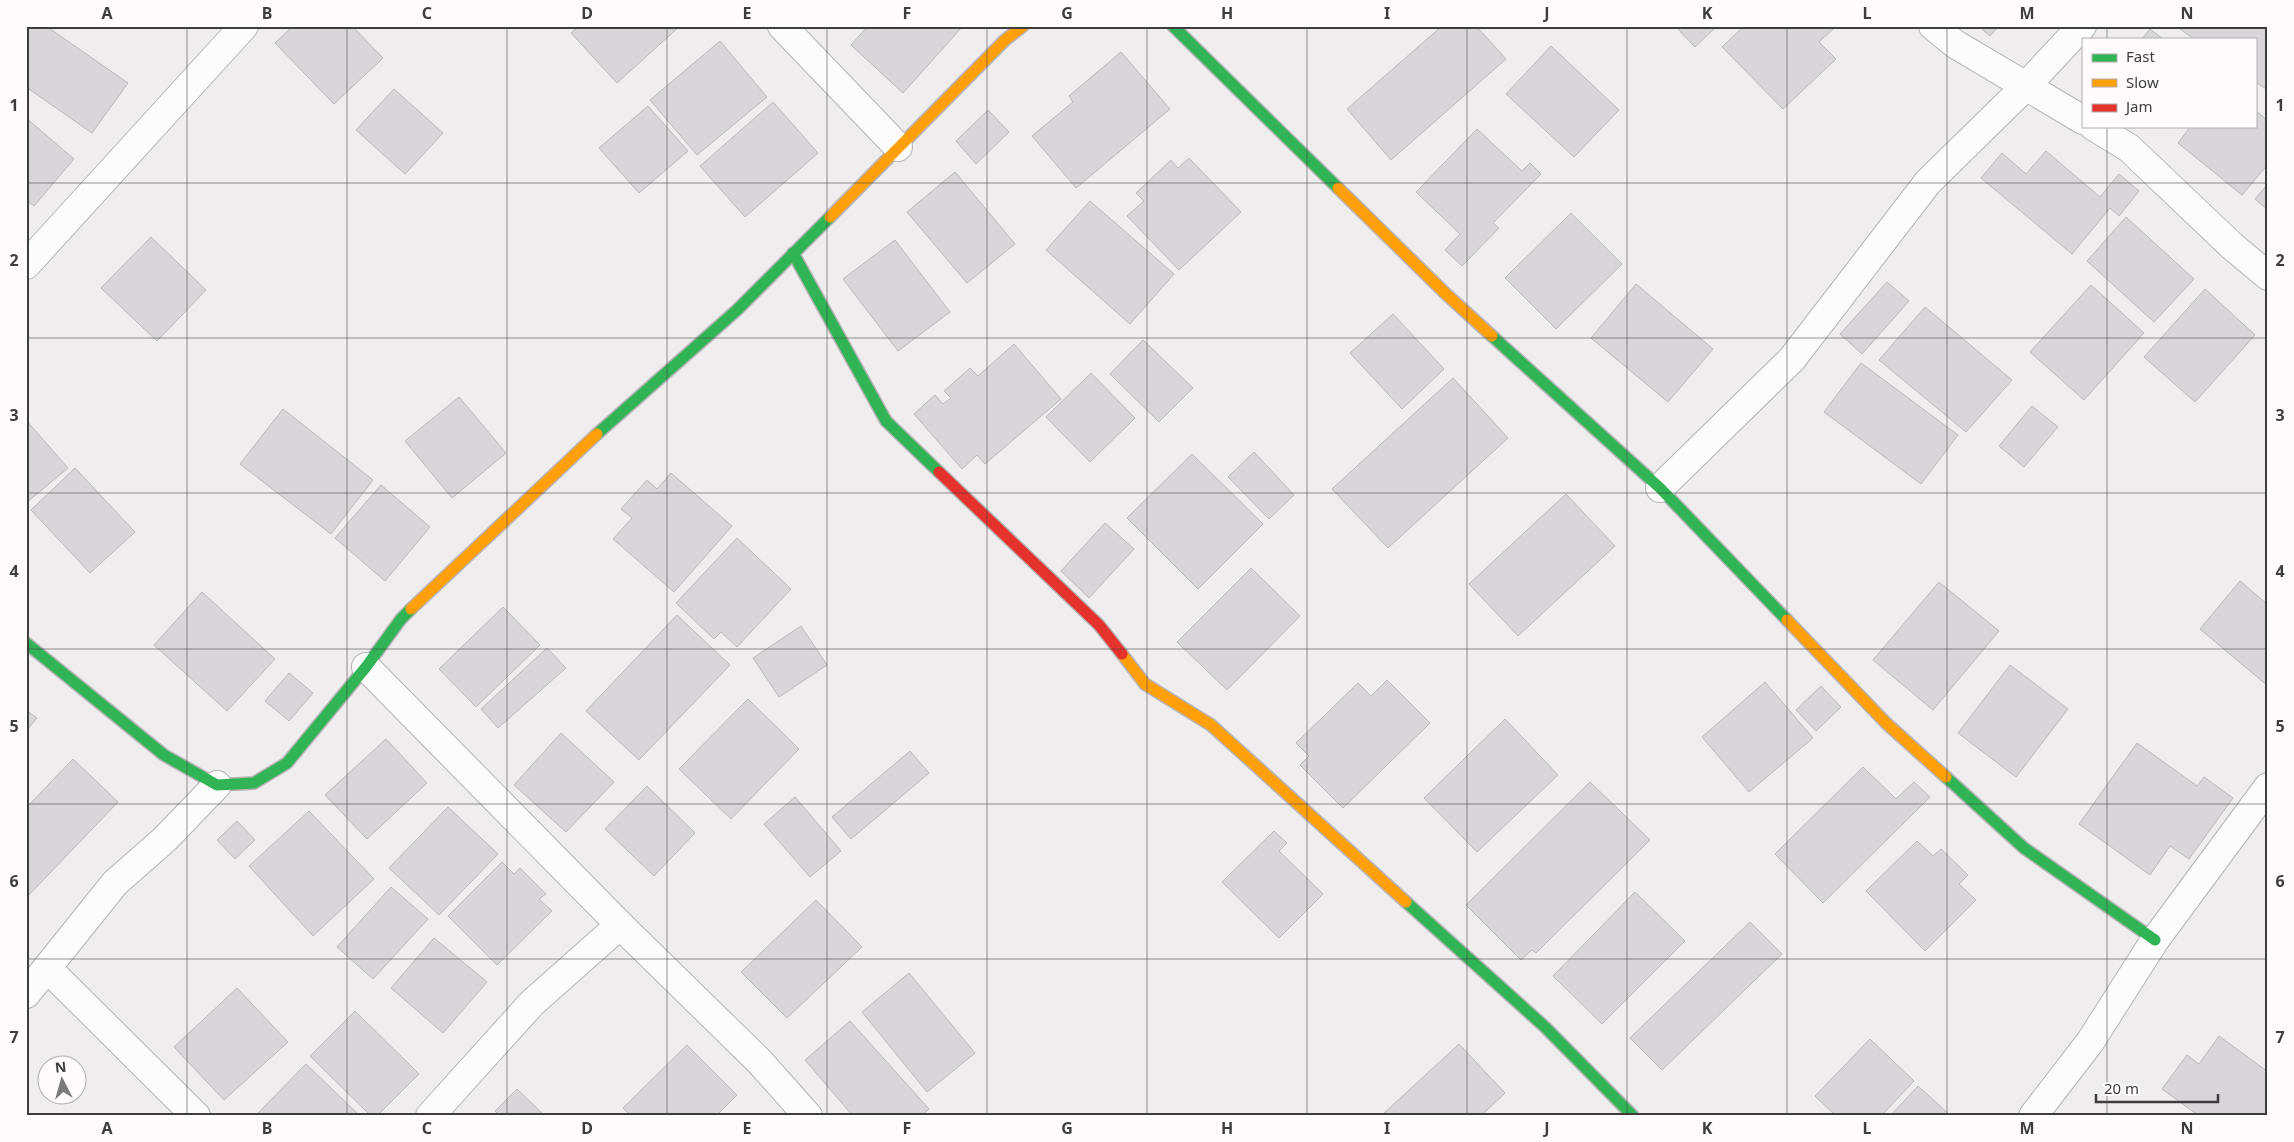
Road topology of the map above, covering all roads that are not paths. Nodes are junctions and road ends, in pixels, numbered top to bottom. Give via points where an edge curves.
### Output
1 (244, 26) edge
2 (782, 26) edge
3 (1022, 26) edge
4 (1173, 26) edge
5 (1933, 26) edge
6 (2082, 26) edge
7 (2026, 86) junction
8 (2082, 119) edge
9 (2096, 128) edge
10 (898, 147) junction
11 (793, 253) junction
12 (26, 265) edge
13 (2268, 276) edge
14 (1660, 488) junction
15 (26, 643) edge
16 (366, 667) junction
17 (217, 785) junction
18 (2268, 787) edge
19 (620, 924) junction
20 (2155, 940) junction
21 (48, 968) junction
22 (26, 994) edge
23 (793, 1111) edge
24 (196, 1116) edge
25 (430, 1116) edge
26 (1633, 1116) edge
27 (2033, 1116) edge

1 - 12 street
2 - 10 street
3 - 10 street
4 - 14 street via 1446,294
5 - 7 street via 1955,44
6 - 7 street
7 - 8 street
7 - 14 street via 1928,182 1792,359
9 - 13 street via 2129,148
10 - 11 street
11 - 16 street via 737,310 581,448 401,619
11 - 26 street via 886,421 1098,625 1145,684 1211,725 1545,1027
14 - 20 street via 1901,736 2024,848
15 - 17 street via 164,755
16 - 17 street via 287,763 254,783
16 - 19 street
17 - 21 street via 165,839 115,883
18 - 20 street
19 - 23 street via 760,1062
19 - 25 street via 532,1003
20 - 27 street via 2090,1042
21 - 22 street
21 - 24 street

